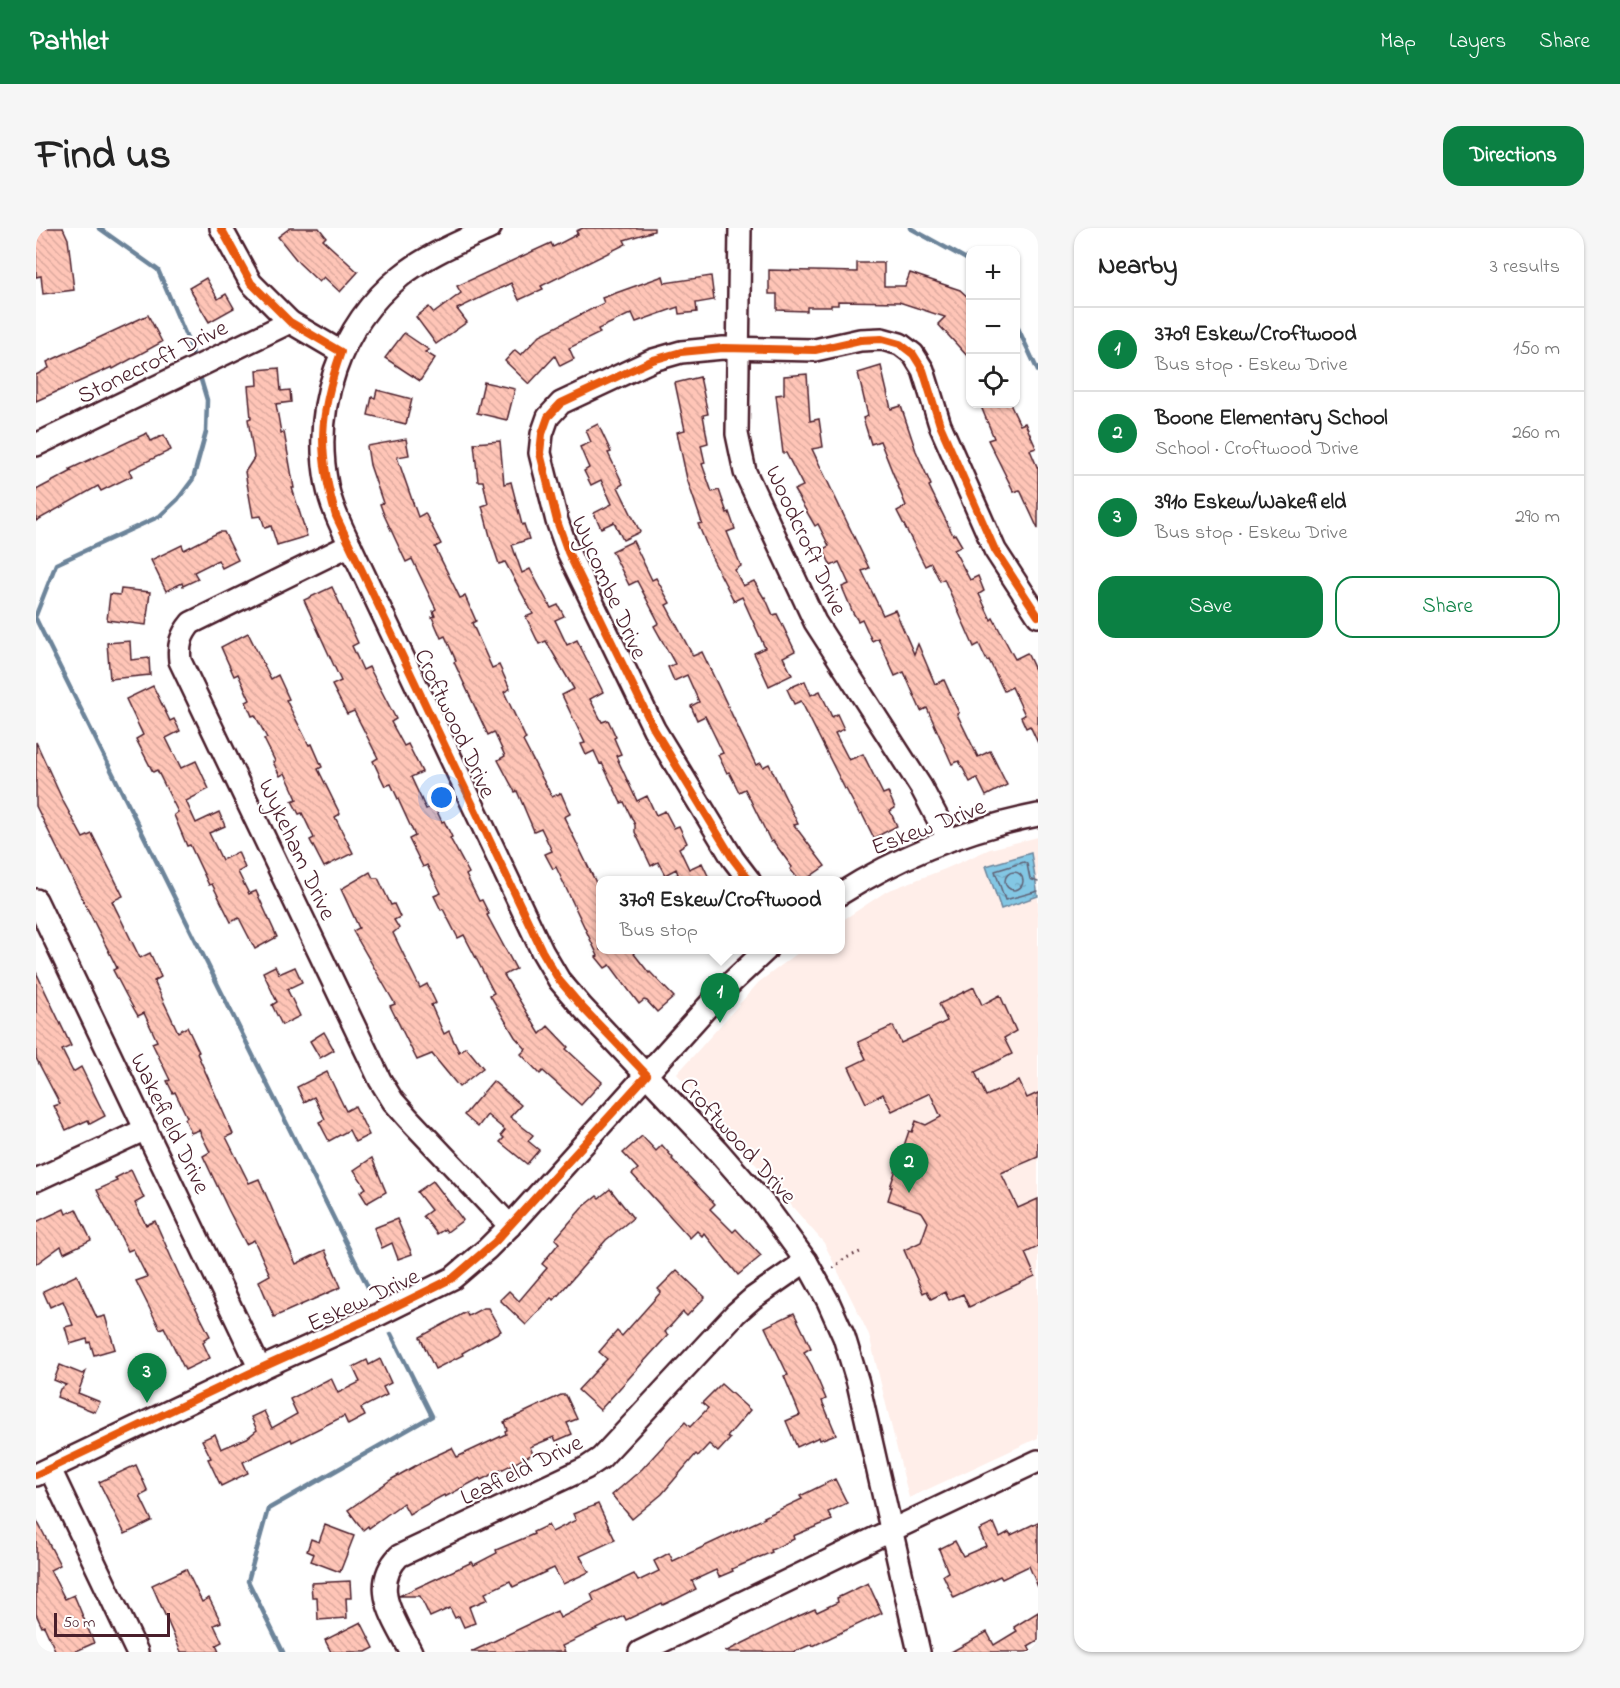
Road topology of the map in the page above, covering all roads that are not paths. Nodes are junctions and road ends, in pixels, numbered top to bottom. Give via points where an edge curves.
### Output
1 (221, 228) edge
2 (490, 228) edge
3 (740, 228) edge
4 (290, 322) junction
5 (740, 349) junction
6 (341, 352) junction
7 (36, 445) edge
8 (350, 545) junction
9 (1038, 616) edge
10 (1038, 815) edge
11 (949, 840) junction
12 (746, 876) edge
13 (845, 891) edge
14 (36, 900) edge
15 (762, 954) edge
16 (646, 1075) junction
17 (146, 1129) junction
18 (36, 1180) edge
19 (510, 1226) junction
20 (807, 1261) junction
21 (260, 1369) junction
22 (1038, 1461) edge
23 (43, 1472) edge
24 (892, 1530) junction
25 (137, 1652) edge
26 (411, 1652) edge
27 (640, 1652) edge
28 (919, 1652) edge

1 - 4 street via 251,283
2 - 6 street, Croftwood Drive via 401,276 362,319
3 - 5 street, Woodcroft Drive
4 - 6 street
4 - 7 street, Stonecroft Drive
5 - 9 street, Wycombe Drive via 814,350 882,339 900,344 913,354 923,370 940,425 995,550
5 - 11 street, Woodcroft Drive via 737,434 745,472 815,622 921,787
5 - 12 street, Wycombe Drive via 681,352 653,360 561,403 548,417 540,453 568,552 654,729
6 - 8 street, Croftwood Drive via 329,388 323,456 330,497
8 - 16 street, Croftwood Drive via 542,951 574,998
8 - 19 street, Wykeham Drive via 191,623 178,647 180,661 380,1080 409,1119
10 - 11 street, Eskew Drive
11 - 13 street, Eskew Drive via 907,857
14 - 17 street, Wakefield Drive
15 - 16 street, Eskew Drive via 718,995
16 - 19 street, Eskew Drive
16 - 20 street, Croftwood Drive via 765,1205
17 - 18 street
17 - 21 street, Wakefield Drive
19 - 21 street, Eskew Drive via 453,1278
20 - 24 street, Croftwood Drive via 844,1337
20 - 26 street, Leafield Drive via 736,1313 601,1458 399,1556 390,1566 384,1584 387,1601
21 - 23 street, Eskew Drive
22 - 24 street
23 - 25 street
24 - 27 street
24 - 28 street, Croftwood Drive

